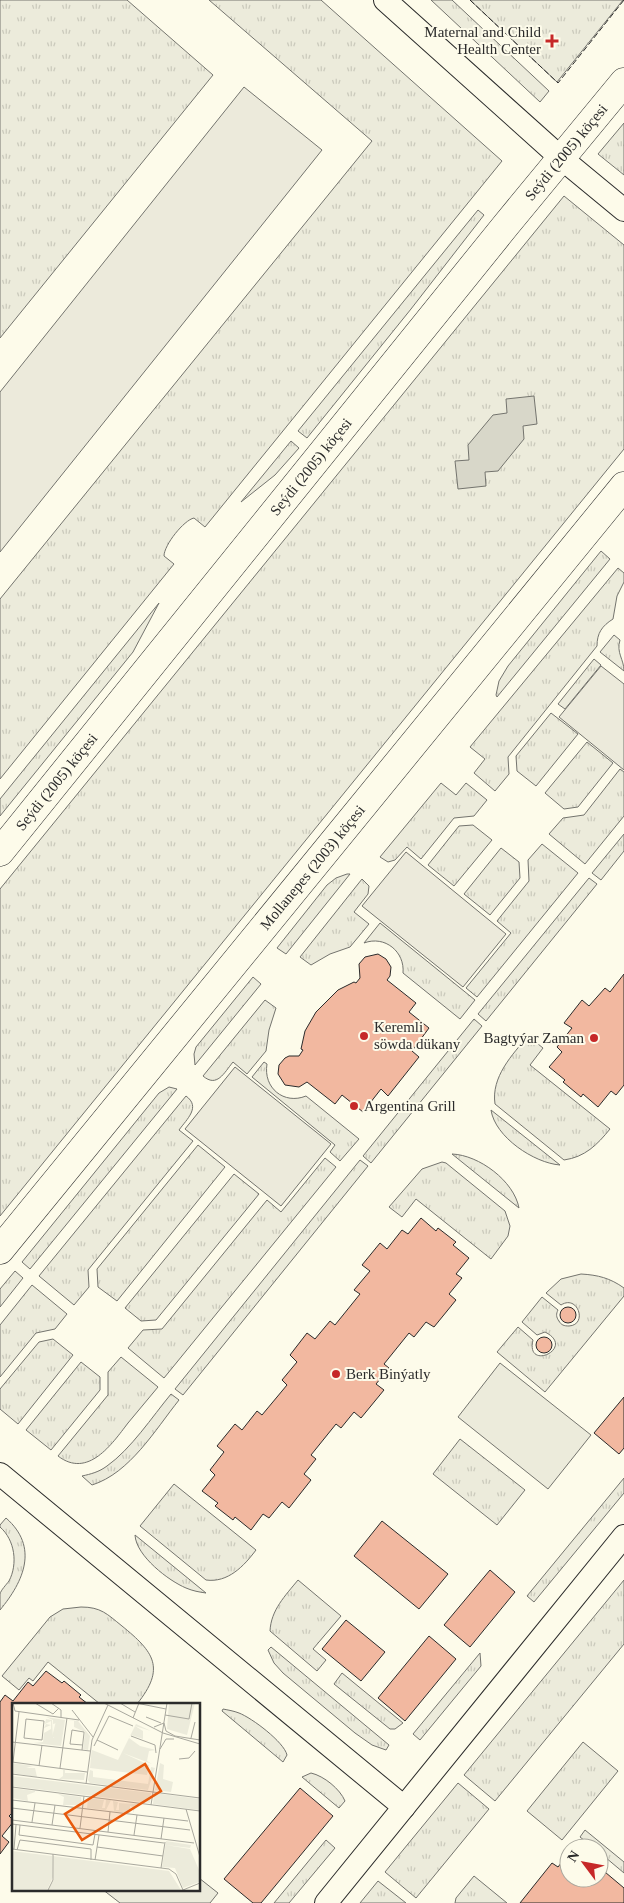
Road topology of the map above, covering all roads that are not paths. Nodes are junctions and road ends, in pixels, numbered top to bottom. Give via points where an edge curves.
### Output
1 (385, 0) edge
2 (624, 82) edge
3 (561, 158) junction
4 (624, 210) edge
5 (624, 486) edge
6 (0, 852) edge
7 (0, 1250) edge
8 (0, 1474) edge
9 (624, 1536) edge
10 (404, 1807) junction
11 (326, 1903) edge

1 - 3 street
2 - 3 street, Seýdi (2005) köçesi
3 - 4 street
3 - 6 street, Seýdi (2005) köçesi
5 - 7 street, Mollanepes (2003) köçesi
8 - 10 street
9 - 10 street
10 - 11 street

